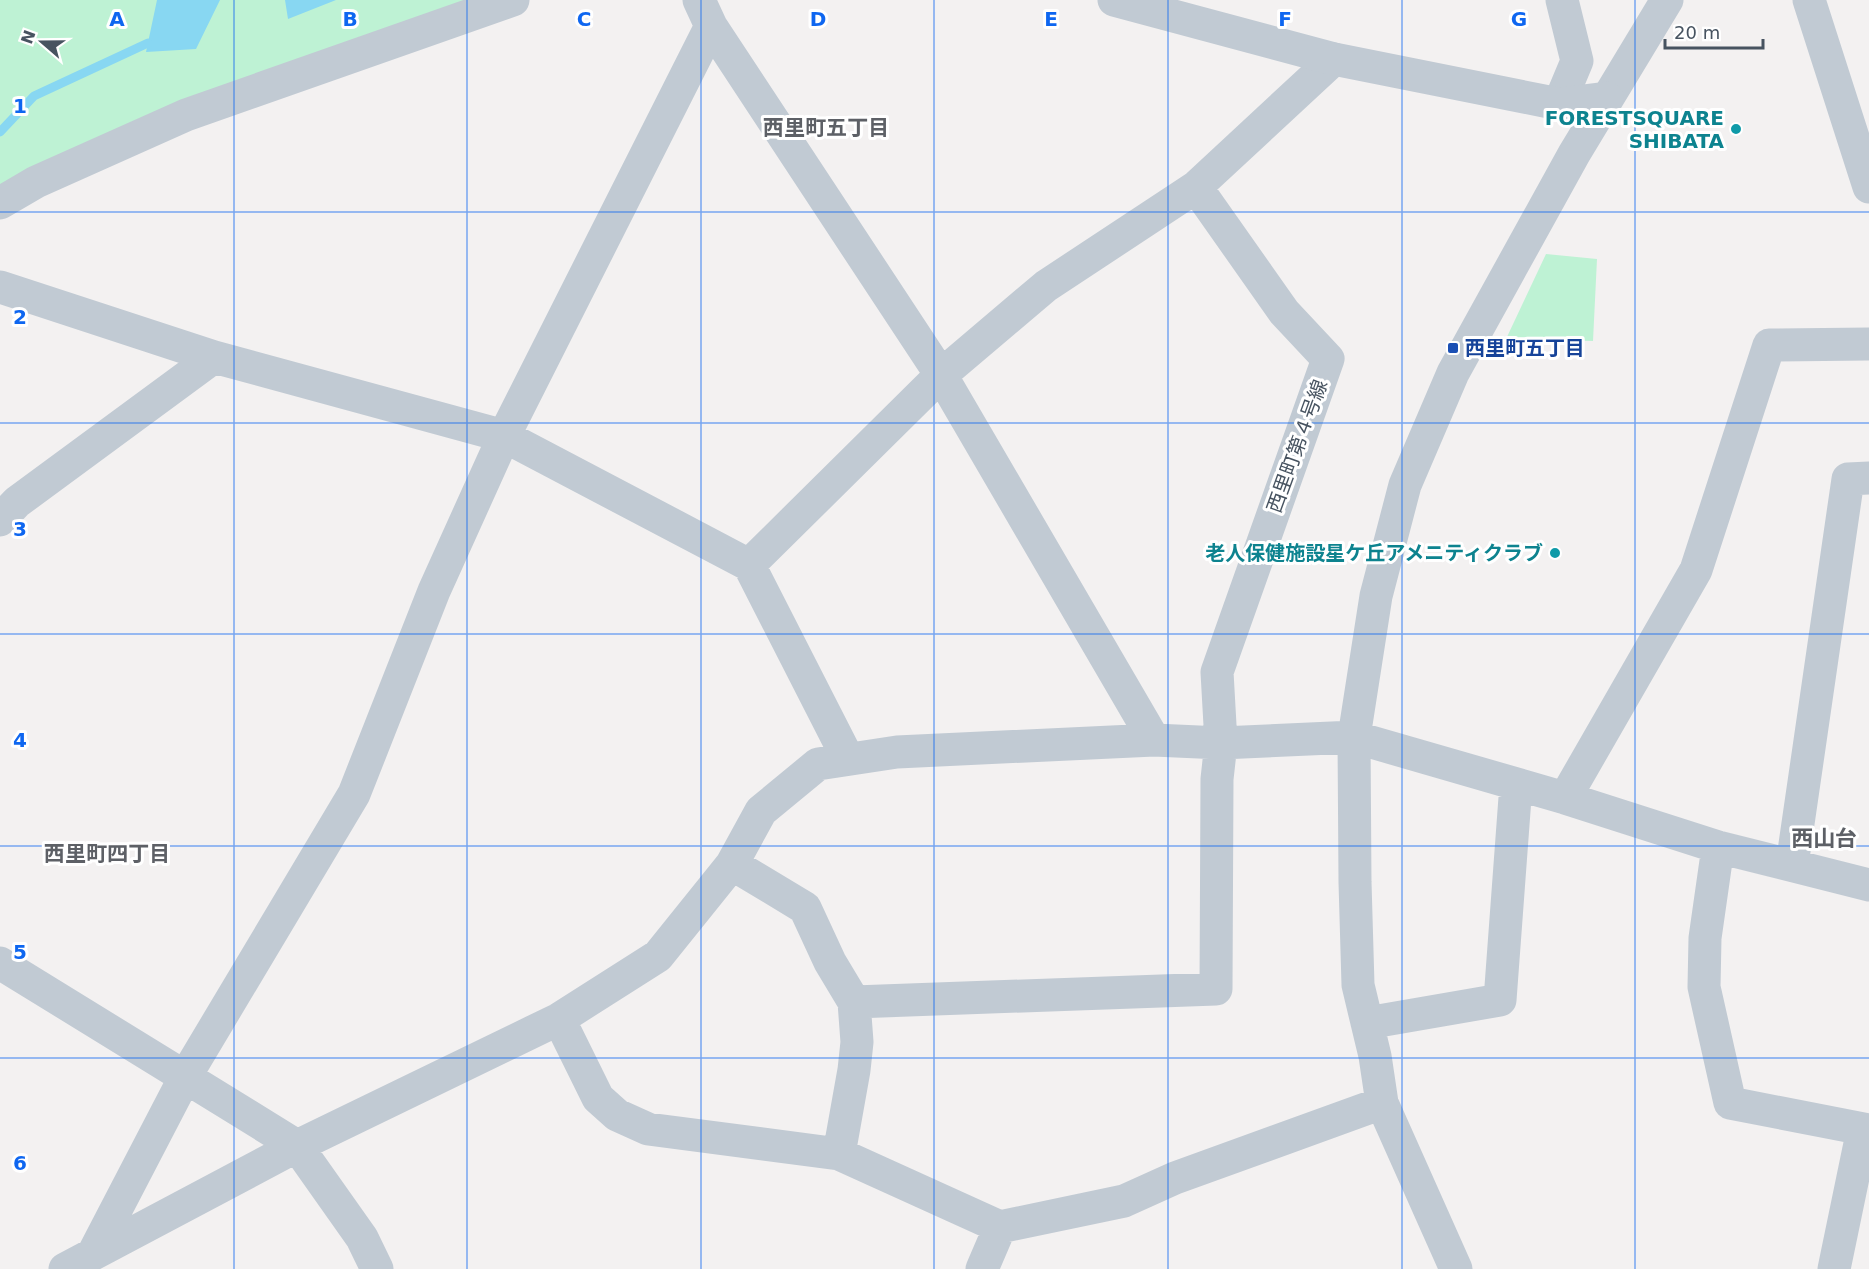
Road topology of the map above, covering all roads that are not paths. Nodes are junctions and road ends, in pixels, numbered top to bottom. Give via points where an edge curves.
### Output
1 (513, 0) edge
2 (1562, 0) edge
3 (1667, 0) edge
4 (1809, 0) edge
5 (1131, 2) edge
6 (705, 13) edge
7 (1334, 59) junction
8 (1606, 98) junction
9 (1559, 104) junction
10 (1196, 187) junction
11 (1869, 187) edge
12 (0, 203) edge
13 (0, 287) edge
14 (1869, 344) edge
15 (214, 357) junction
16 (941, 375) junction
17 (504, 436) junction
18 (1869, 478) edge
19 (0, 520) edge
20 (749, 565) junction
21 (1354, 737) junction
22 (1154, 740) junction
23 (1221, 743) junction
24 (848, 759) junction
25 (1516, 784) junction
26 (1565, 798) junction
27 (1718, 847) junction
28 (732, 864) junction
29 (1792, 865) junction
30 (1869, 885) edge
31 (0, 963) edge
32 (854, 1002) junction
33 (559, 1019) junction
34 (1367, 1023) junction
35 (185, 1077) junction
36 (1382, 1103) junction
37 (1866, 1130) edge
38 (297, 1146) junction
39 (839, 1154) junction
40 (1000, 1227) junction
41 (93, 1254) junction
42 (65, 1269) edge
43 (377, 1269) edge
44 (982, 1269) edge
45 (1456, 1269) edge
46 (1834, 1269) edge

1 - 12 street via 186,115 36,182
2 - 9 street via 1577,61
3 - 8 street
4 - 11 street
5 - 7 street
6 - 16 street
6 - 17 street
7 - 9 street
7 - 10 street
8 - 9 street
8 - 21 street via 1453,373 1406,485 1376,596
10 - 16 street via 1046,286
10 - 23 street, 西里町第４号線 via 1284,312 1328,359 1217,672
13 - 15 street
14 - 26 street via 1769,345 1696,570
15 - 17 street
15 - 19 street via 17,502
16 - 20 street
16 - 22 street
17 - 20 street
17 - 35 street via 434,591 354,794
18 - 29 street via 1848,479
20 - 24 street
21 - 23 street
21 - 25 street
21 - 34 street via 1358,984
22 - 23 street
22 - 24 street
23 - 32 street via 1217,779 1216,989
24 - 28 street via 818,764 761,811
25 - 26 street
25 - 34 street via 1500,1000
26 - 27 street
27 - 29 street
27 - 37 street via 1704,938 1704,987 1730,1103
28 - 32 street via 805,908
28 - 33 street via 658,956
29 - 30 street
31 - 35 street
32 - 39 street via 857,1042
33 - 38 street
33 - 39 street via 598,1098 617,1115 648,1129
34 - 36 street
35 - 38 street
35 - 41 street
36 - 40 street via 1175,1178 1124,1201
36 - 45 street
37 - 46 street
38 - 41 street
38 - 43 street via 362,1238
39 - 40 street
40 - 44 street
41 - 42 street

